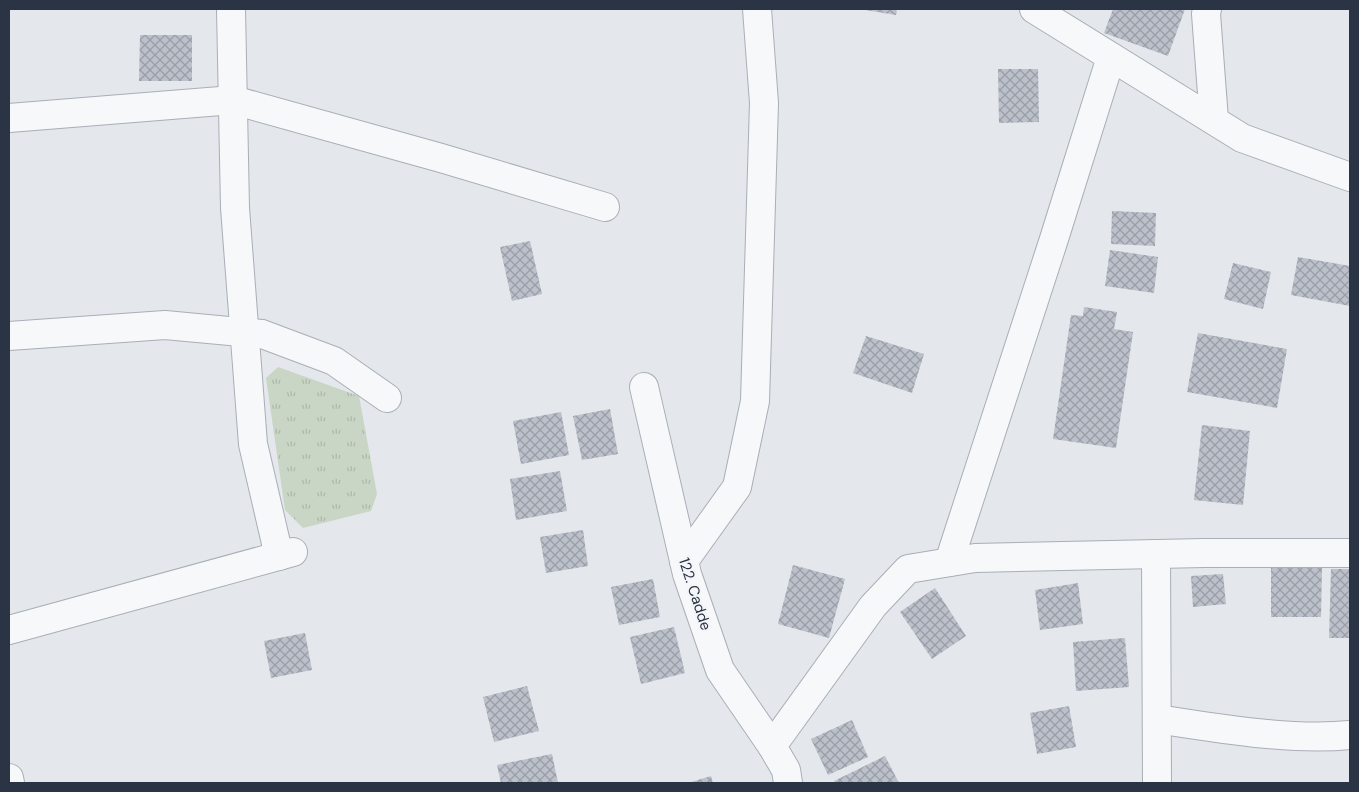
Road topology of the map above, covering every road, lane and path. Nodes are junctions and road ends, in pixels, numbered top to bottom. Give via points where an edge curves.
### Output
1 (231, 9) edge
2 (756, 9) edge
3 (1034, 9) edge
4 (1207, 9) edge
5 (1111, 57) junction
6 (233, 100) junction
7 (9, 118) edge
8 (1214, 120) junction
9 (1350, 177) edge
10 (605, 207) dead end
11 (245, 332) junction
12 (9, 336) edge
13 (644, 387) dead end
14 (387, 398) dead end
15 (1350, 553) edge
16 (1156, 554) junction
17 (684, 561) junction
18 (948, 562) junction
19 (9, 630) edge
20 (1157, 720) junction
21 (1350, 735) edge
22 (772, 746) junction
23 (9, 778) edge
24 (10, 783) edge
25 (788, 783) edge
26 (1157, 783) edge

1 - 6 street
2 - 17 street via 764,103 755,401 737,487
3 - 5 street
4 - 8 street
5 - 8 street
5 - 18 street
6 - 7 street
6 - 10 street
6 - 11 street via 235,208
8 - 9 street via 1242,138
11 - 12 street via 165,325
11 - 14 street via 262,334 334,361
11 - 19 street via 253,444 286,554
13 - 17 street, 122. Cadde
15 - 16 street
16 - 18 street via 974,558
16 - 20 street
17 - 22 street, 122. Cadde via 720,670
18 - 22 street via 908,569 873,606
20 - 21 street via 1278,734
20 - 26 street
22 - 25 street, 122. Cadde via 786,770
23 - 24 street

